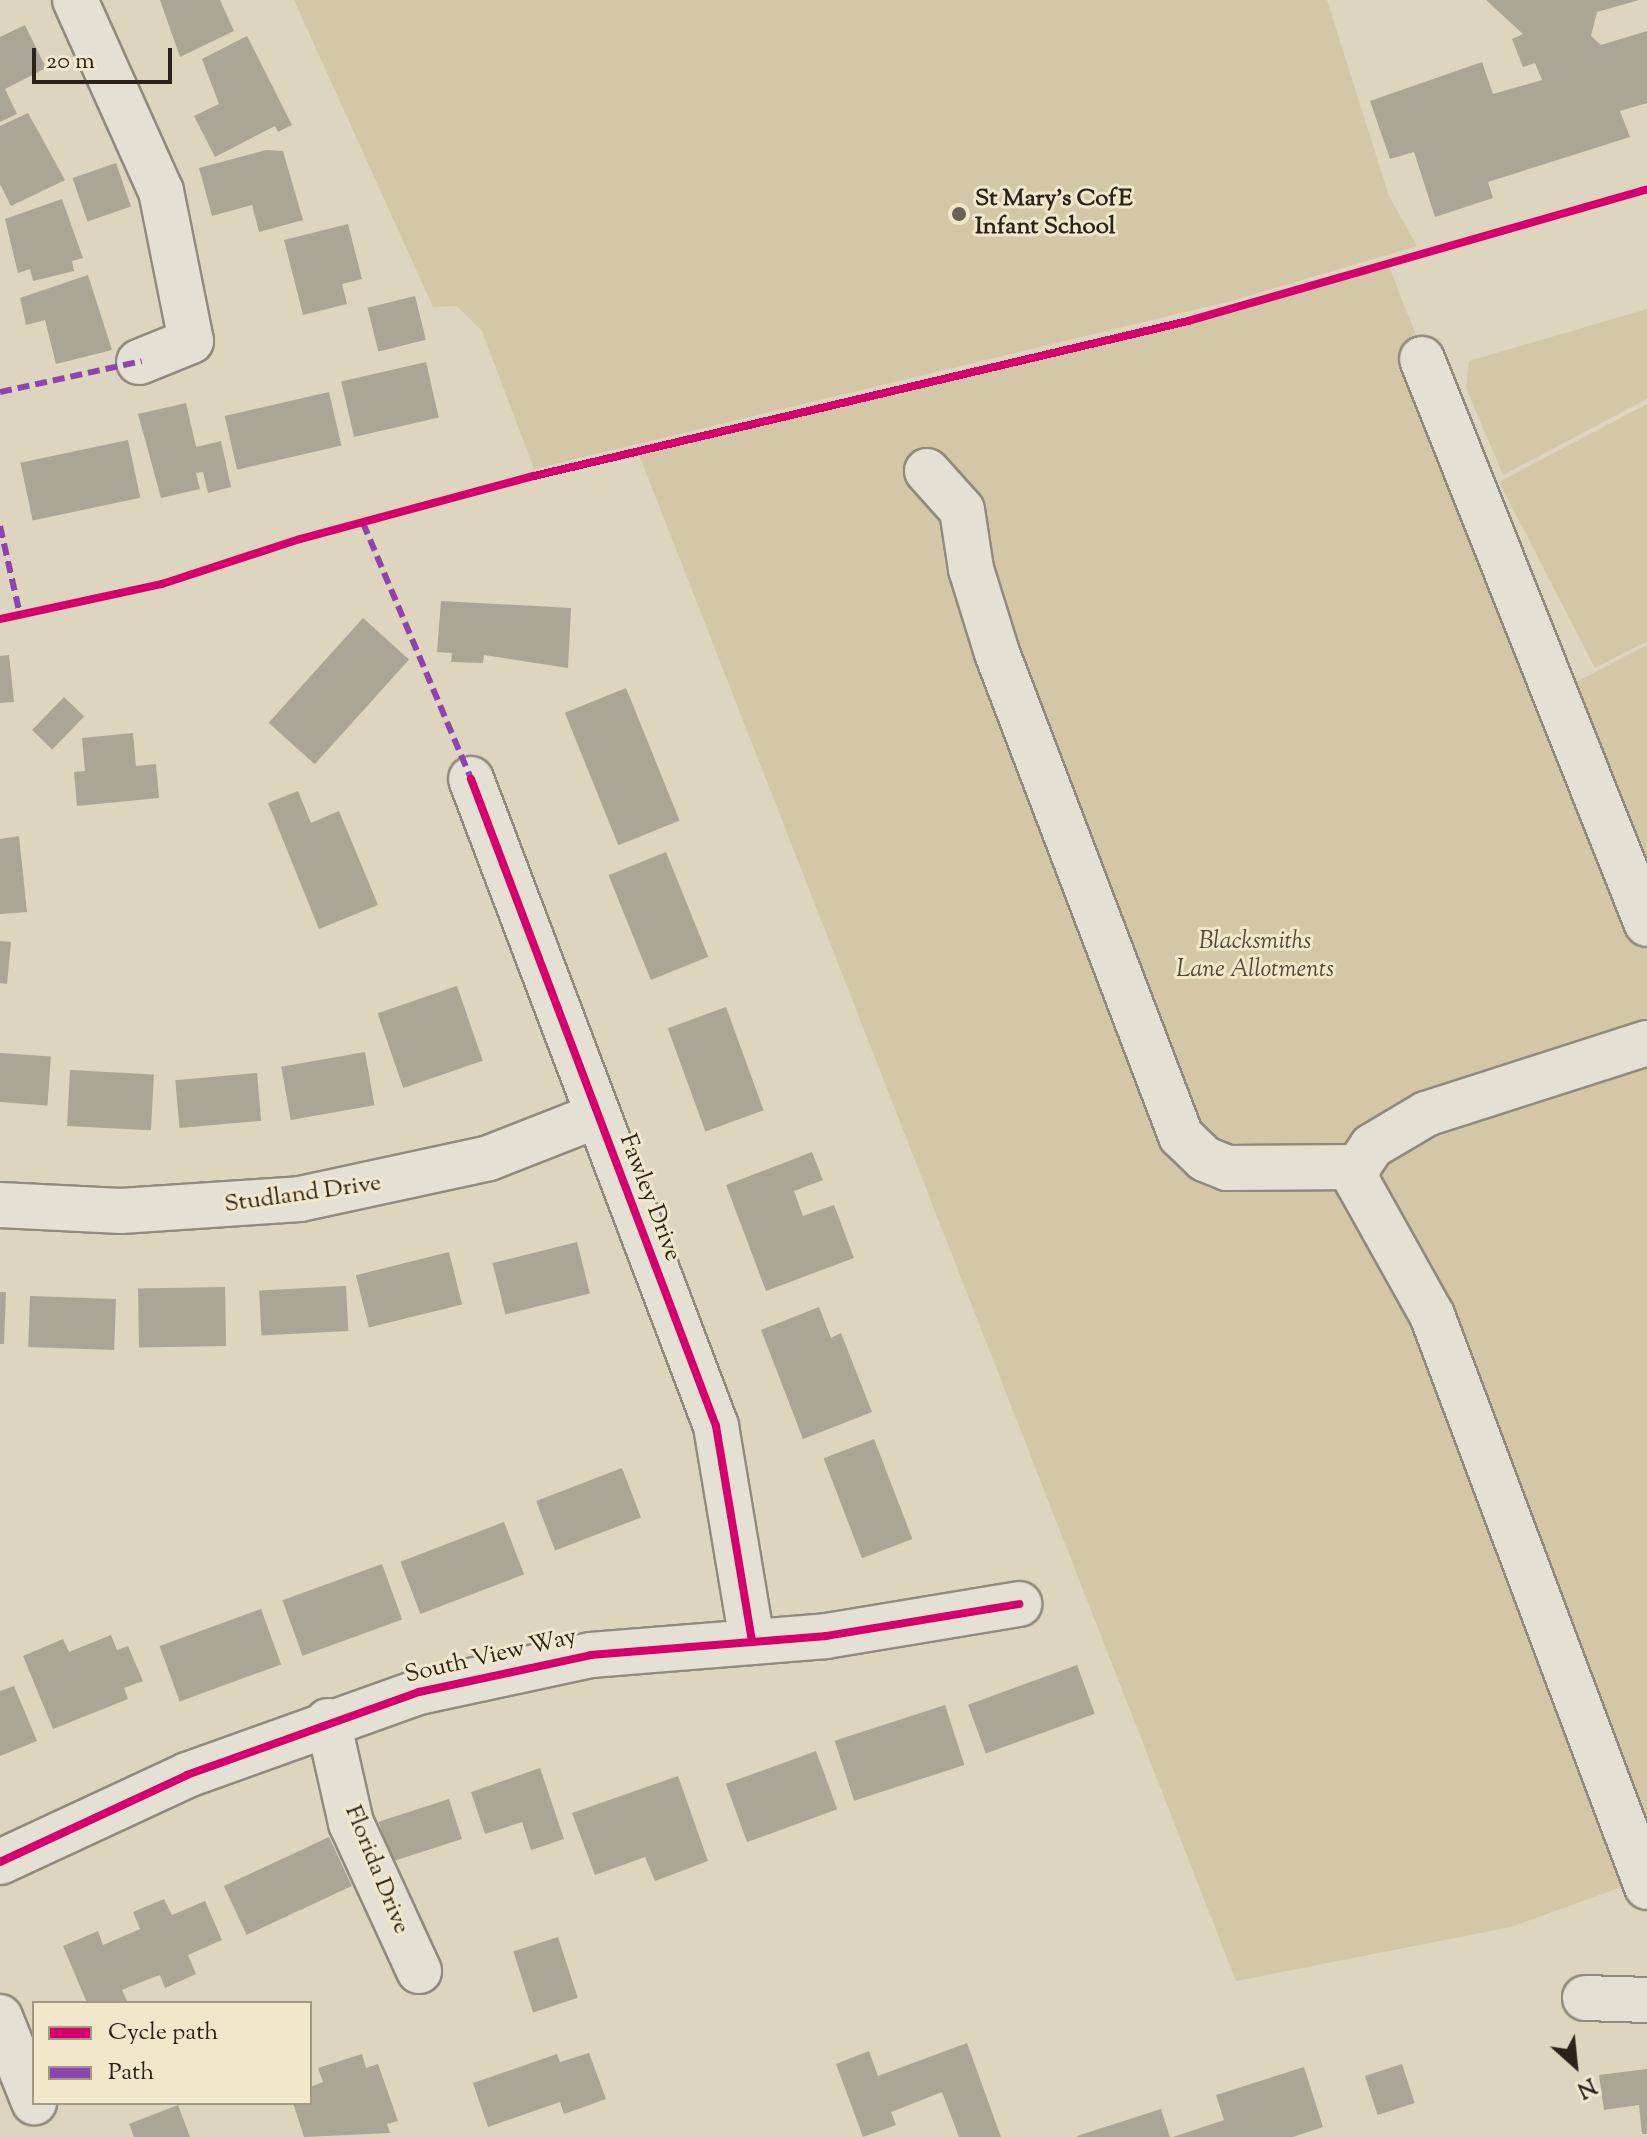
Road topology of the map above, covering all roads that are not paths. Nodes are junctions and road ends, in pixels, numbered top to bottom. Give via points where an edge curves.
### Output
1 (75, 0) edge
2 (1422, 359) dead end
3 (139, 362) dead end
4 (927, 471) dead end
5 (471, 779) dead end
6 (1647, 924) edge
7 (1647, 1043) edge
8 (596, 1116) junction
9 (1358, 1167) junction
10 (0, 1205) edge
11 (1019, 1604) dead end
12 (752, 1642) junction
13 (328, 1721) junction
14 (0, 1862) edge
15 (1647, 1887) edge
16 (419, 1971) dead end
17 (1585, 1998) dead end
18 (1647, 2000) edge
19 (0, 2017) edge
20 (32, 2097) edge
21 (35, 2105) edge
22 (44, 2137) edge

1 - 3 street via 161,191 191,341
2 - 6 street
4 - 9 street via 962,510 971,569 997,653 1181,1136 1205,1159 1227,1168
5 - 8 street, Fawley Drive
7 - 9 street via 1426,1114 1372,1146
8 - 10 street, Studland Drive via 489,1158 300,1199 121,1211
8 - 12 street, Fawley Drive via 716,1426
9 - 15 street via 1357,1181 1432,1315
11 - 12 street, South View Way
12 - 13 street, South View Way via 591,1655 512,1669
13 - 14 street, South View Way via 187,1775
13 - 16 street, Florida Drive via 351,1823
17 - 18 street
19 - 20 street
21 - 22 street

